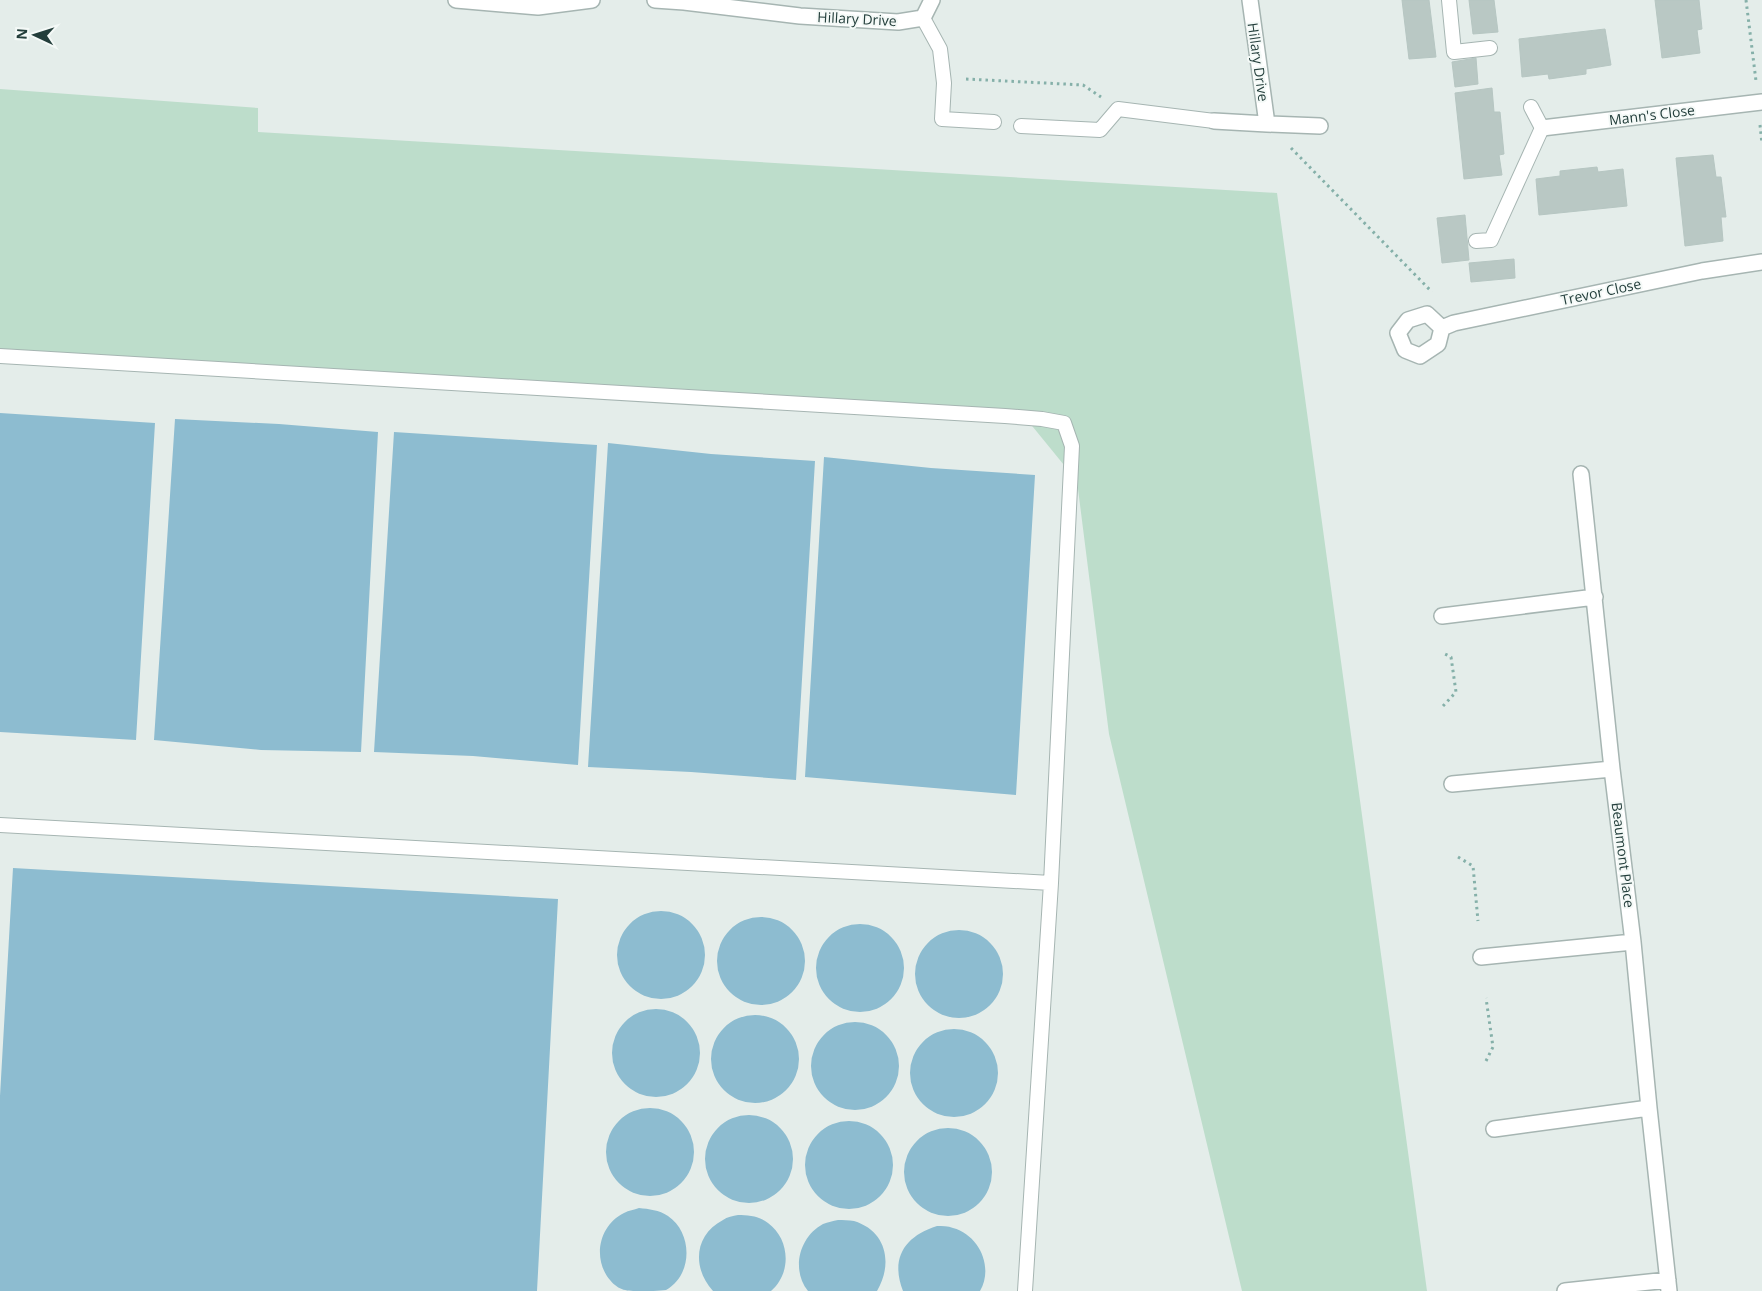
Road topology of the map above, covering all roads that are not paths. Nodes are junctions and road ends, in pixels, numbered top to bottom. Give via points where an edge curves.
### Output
1 (456, 0) edge
2 (592, 0) edge
3 (655, 0) edge
4 (932, 0) edge
5 (1250, 0) edge
6 (1449, 0) edge
7 (684, 1) edge
8 (923, 18) junction
9 (1490, 48) dead end
10 (1760, 102) edge
11 (1531, 108) dead end
12 (1214, 121) joint
13 (994, 122) dead end
14 (1267, 124) junction
15 (1021, 126) dead end
16 (1320, 126) dead end
17 (1542, 128) junction
18 (1476, 241) dead end
19 (1762, 262) edge
20 (1448, 325) road end
21 (0, 356) edge
22 (1581, 474) dead end
23 (1595, 597) junction
24 (1442, 616) dead end
25 (1612, 769) junction
26 (1452, 784) dead end
27 (0, 825) edge
28 (1051, 883) junction
29 (1633, 942) junction
30 (1482, 957) dead end
31 (1649, 1108) junction
32 (1494, 1129) dead end
33 (1669, 1285) edge
34 (1025, 1291) edge
35 (1566, 1291) edge

1 - 2 street via 538,7
3 - 7 street, Hillary Drive
4 - 8 street
5 - 14 street, Hillary Drive
6 - 9 lane via 1454,52
7 - 8 street, Hillary Drive via 800,16 898,22
8 - 13 lane via 940,50 942,119
10 - 17 street, Mann's Close
11 - 17 lane
12 - 14 street, Hillary Drive
12 - 15 lane via 1118,109 1100,130
14 - 16 street, Hillary Drive
17 - 18 lane via 1490,240
19 - 20 street, Trevor Close via 1702,271
21 - 28 lane via 985,415 1064,423 1072,446
22 - 23 street, Beaumont Place
23 - 24 street
23 - 25 street, Beaumont Place
25 - 26 street
25 - 29 street, Beaumont Place
27 - 28 lane
28 - 34 lane
29 - 30 street
29 - 31 street, Beaumont Place
31 - 32 street
31 - 33 street, Beaumont Place
33 - 35 street, Beaumont Place

